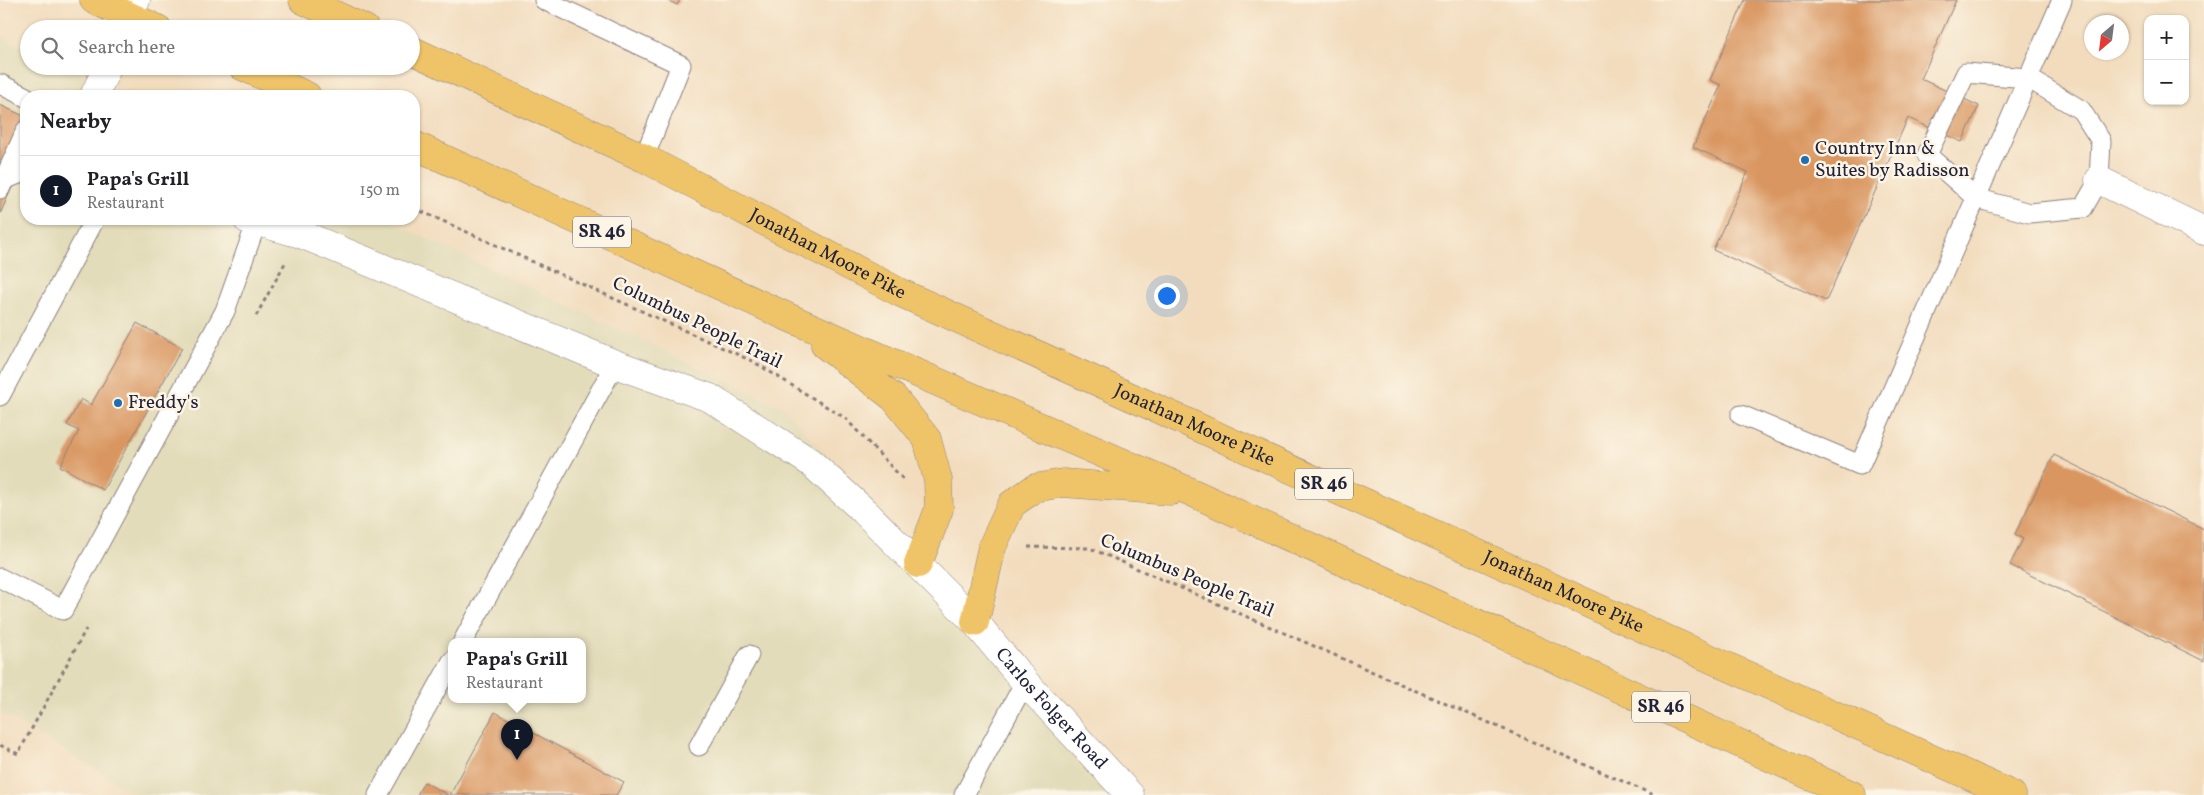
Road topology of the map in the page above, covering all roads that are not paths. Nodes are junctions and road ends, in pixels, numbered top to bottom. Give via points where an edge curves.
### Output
1 (94, 0) edge
2 (303, 0) edge
3 (544, 0) edge
4 (2062, 0) edge
5 (334, 6) edge
6 (130, 15) edge
7 (353, 20) edge
8 (420, 54) edge
9 (104, 75) edge
10 (262, 75) edge
11 (2028, 78) junction
12 (0, 84) edge
13 (97, 90) edge
14 (294, 90) edge
15 (20, 94) edge
16 (20, 144) edge
17 (420, 148) edge
18 (644, 158) junction
19 (20, 174) edge
20 (2099, 180) junction
21 (2, 184) edge
22 (1976, 198) junction
23 (92, 225) edge
24 (251, 225) edge
25 (270, 225) edge
26 (2204, 231) edge
27 (790, 318) junction
28 (615, 364) junction
29 (0, 396) edge
30 (1741, 414) dead end
31 (1191, 492) junction
32 (918, 564) junction
33 (0, 578) edge
34 (975, 622) junction
35 (465, 638) edge
36 (749, 655) dead end
37 (448, 668) edge
38 (1025, 682) junction
39 (699, 746) dead end
40 (378, 795) edge
41 (964, 795) edge
42 (1130, 795) edge
43 (1852, 795) edge
44 (2012, 795) edge

1 - 6 highway
2 - 5 highway
3 - 18 lane via 682,65
4 - 11 lane
5 - 7 highway
8 - 18 highway, Jonathan Moore Pike / SR 46
9 - 13 street
10 - 14 highway
11 - 20 lane via 2081,110 2102,140
11 - 22 lane
11 - 22 lane via 1966,73 1927,155
12 - 15 lane
16 - 21 lane
17 - 27 highway, SR 46
18 - 44 highway, Jonathan Moore Pike / SR 46 via 901,293
19 - 21 lane
20 - 22 lane via 2083,208 2030,213
20 - 26 street
22 - 30 lane via 1860,465
23 - 29 lane
24 - 33 lane via 225,311 63,610
25 - 28 street, Carlos Folger Road via 301,234
27 - 31 highway, SR 46
27 - 32 highway via 894,398 926,439 938,480 939,509
28 - 32 street, Carlos Folger Road via 710,398 810,462
28 - 35 lane
31 - 34 highway via 1063,483 1035,488 1012,504 992,547
31 - 43 highway, SR 46
32 - 34 street, Carlos Folger Road
34 - 38 street, Carlos Folger Road
36 - 39 lane
37 - 40 lane
38 - 41 lane
38 - 42 street, Carlos Folger Road

